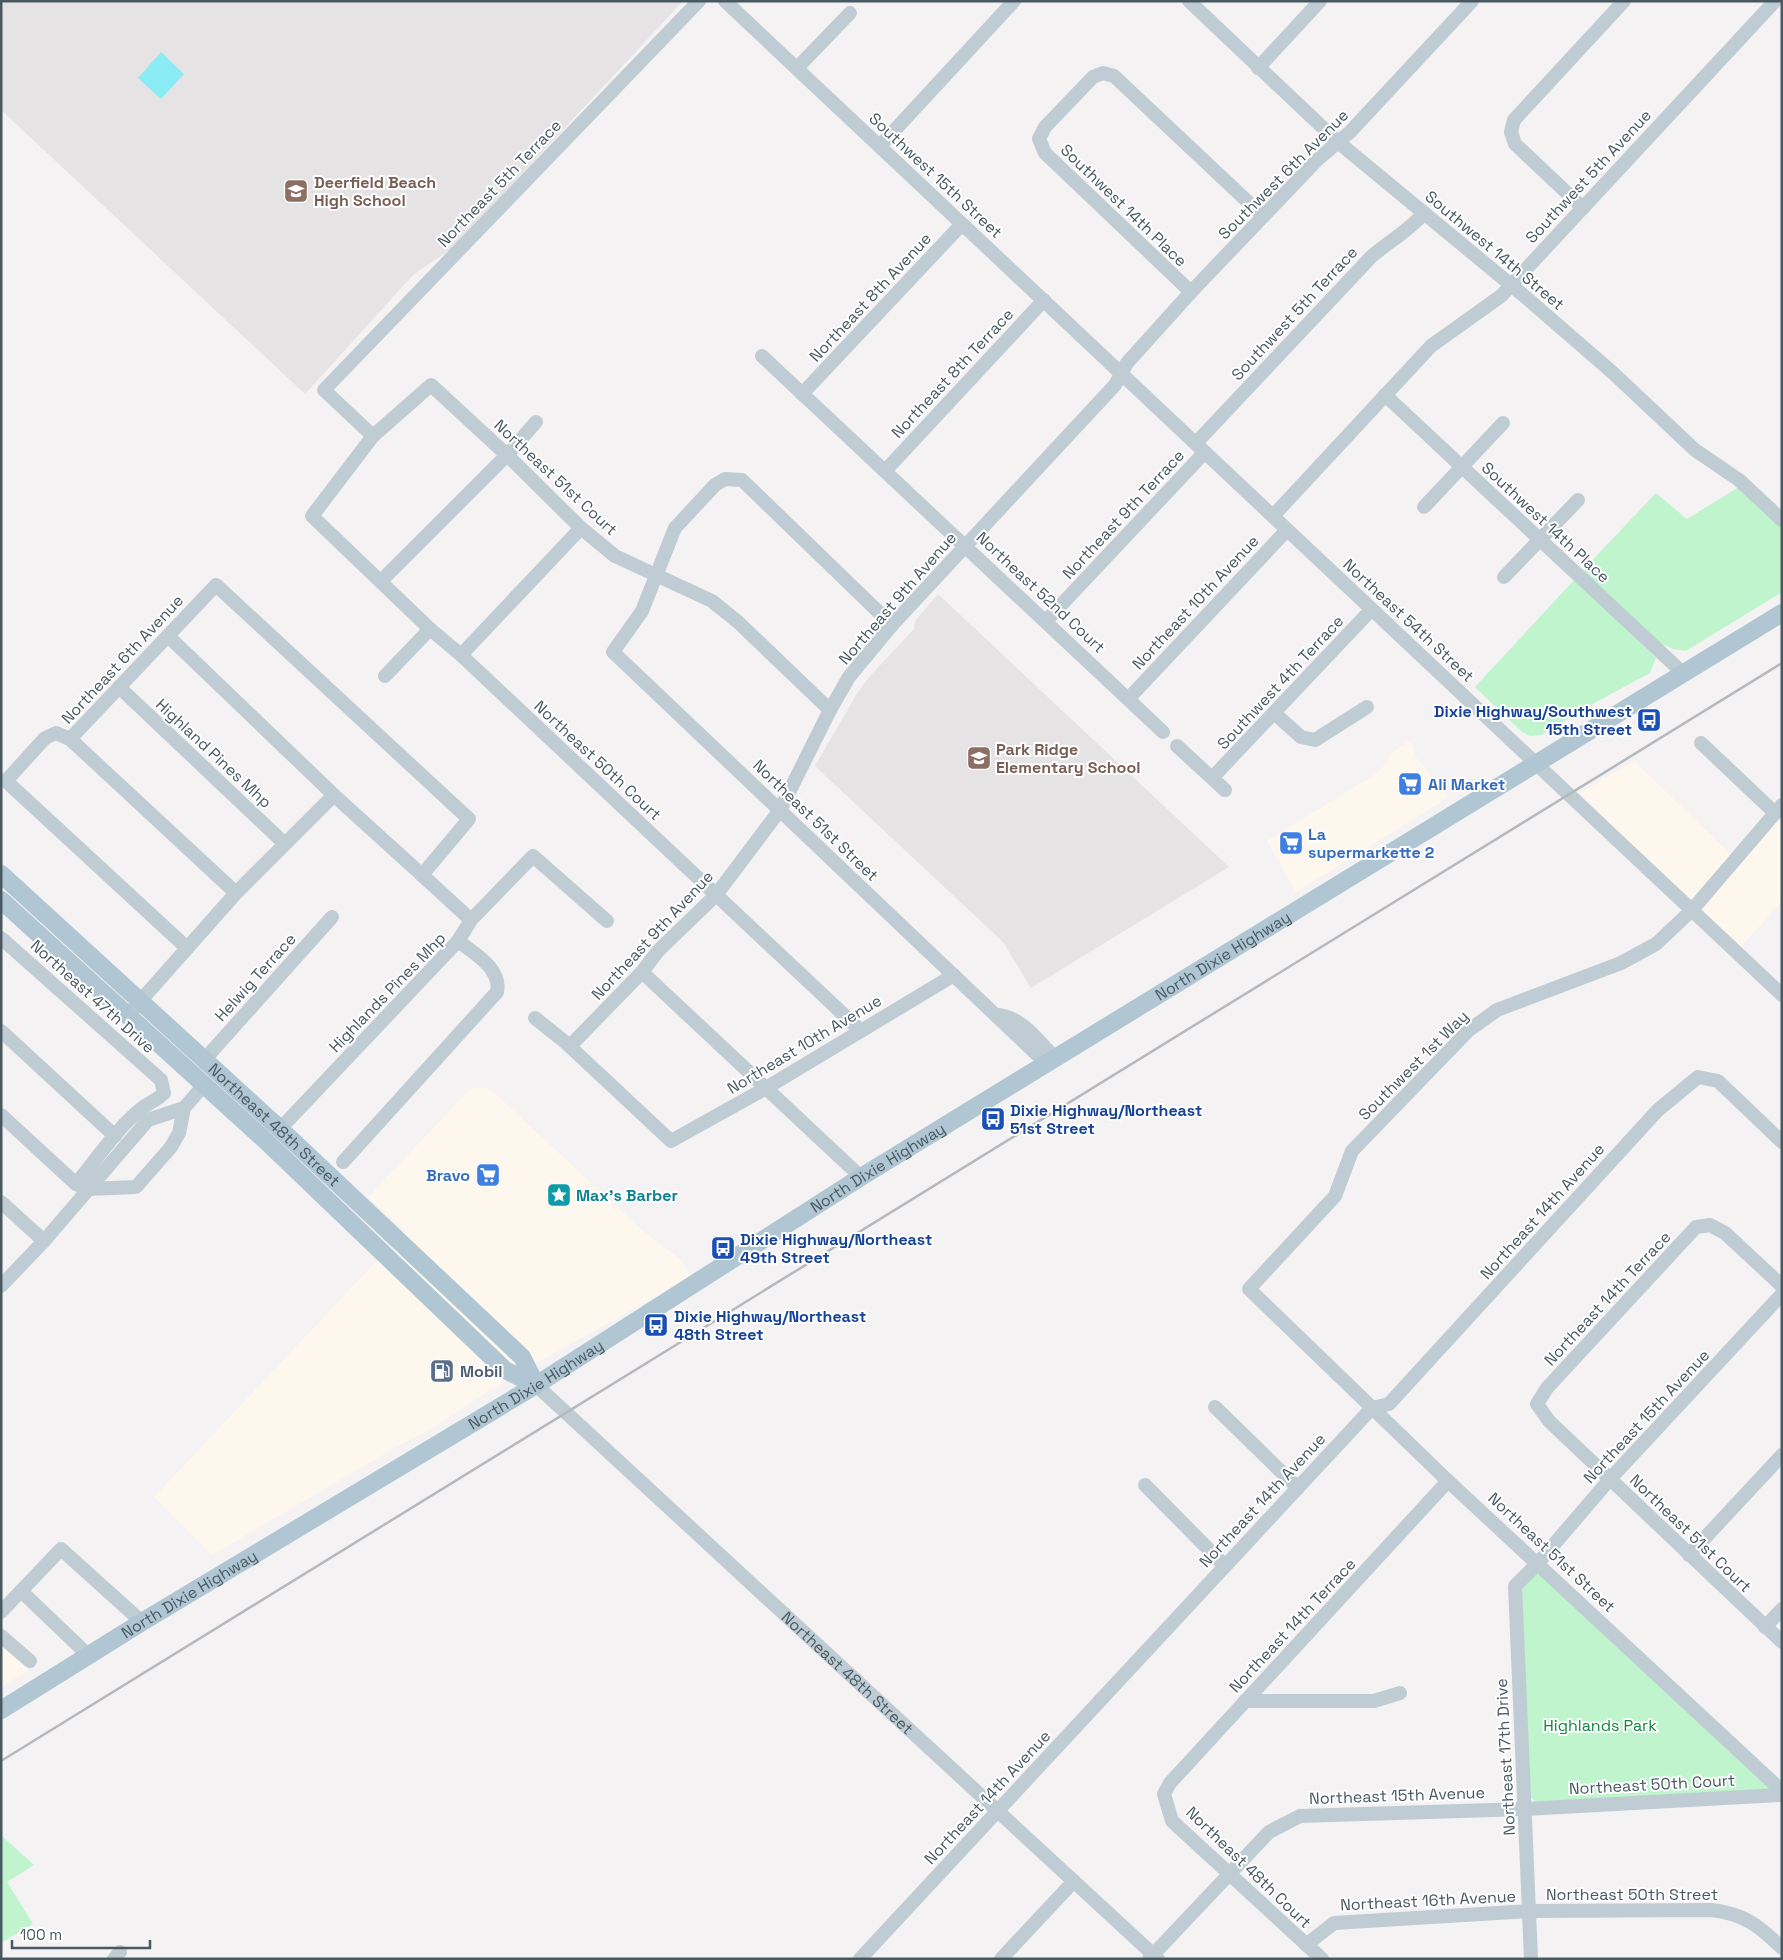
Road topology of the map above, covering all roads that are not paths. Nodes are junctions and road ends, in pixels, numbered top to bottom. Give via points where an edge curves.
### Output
1 (699, 1) edge
2 (725, 1) edge
3 (1014, 1) edge
4 (1189, 1) edge
5 (1320, 1) edge
6 (1472, 1) edge
7 (1624, 1) edge
8 (1774, 1) edge
9 (850, 12) dead end
10 (797, 68) junction
11 (1258, 68) junction
12 (1338, 142) junction
13 (880, 146) junction
14 (1583, 208) junction
15 (1424, 213) junction
16 (1263, 216) junction
17 (962, 224) junction
18 (1511, 285) junction
19 (1191, 292) junction
20 (1044, 300) junction
21 (762, 356) dead end
22 (1122, 374) junction
23 (802, 394) junction
24 (1385, 395) junction
25 (536, 422) dead end
26 (1503, 423) dead end
27 (373, 436) junction
28 (1200, 448) junction
29 (507, 455) junction
30 (1462, 467) junction
31 (885, 471) junction
32 (1578, 500) dead end
33 (1424, 507) dead end
34 (1273, 516) junction
35 (1782, 520) edge
36 (581, 528) junction
37 (1287, 530) junction
38 (1540, 540) junction
39 (965, 546) junction
40 (655, 575) junction
41 (1504, 577) dead end
42 (381, 581) junction
43 (1371, 610) junction
44 (1782, 613) edge
45 (1046, 621) junction
46 (892, 625) junction
47 (430, 629) junction
48 (168, 636) junction
49 (461, 655) junction
50 (1683, 673) junction
51 (385, 676) dead end
52 (119, 687) junction
53 (1129, 698) junction
54 (1367, 707) dead end
55 (830, 710) junction
56 (1274, 713) junction
57 (1163, 732) dead end
58 (70, 739) junction
59 (1701, 743) dead end
60 (1177, 746) dead end
61 (1536, 764) junction
62 (1213, 778) junction
63 (1225, 790) dead end
64 (334, 795) junction
65 (1778, 809) edge
66 (780, 810) junction
67 (285, 844) junction
68 (1, 874) edge
69 (422, 875) junction
70 (236, 893) junction
71 (716, 895) junction
72 (1, 900) edge
73 (1692, 910) junction
74 (332, 917) dead end
75 (471, 920) junction
76 (607, 921) dead end
77 (1, 938) edge
78 (458, 941) junction
79 (187, 948) junction
80 (642, 972) junction
81 (954, 975) junction
82 (1780, 990) edge
83 (140, 1001) junction
84 (128, 1015) junction
85 (535, 1018) dead end
86 (860, 1030) junction
87 (1, 1031) edge
88 (570, 1046) junction
89 (204, 1060) junction
90 (1051, 1061) junction
91 (204, 1085) junction
92 (766, 1088) junction
93 (184, 1108) junction
94 (1, 1115) edge
95 (280, 1129) junction
96 (115, 1136) junction
97 (1782, 1142) edge
98 (298, 1146) junction
99 (343, 1162) dead end
100 (861, 1178) junction
101 (82, 1186) junction
102 (1, 1202) edge
103 (44, 1240) junction
104 (1, 1286) edge
105 (1782, 1286) edge
106 (1249, 1289) joint
107 (1782, 1294) edge
108 (536, 1385) junction
109 (1537, 1404) joint
110 (1215, 1407) dead end
111 (1372, 1408) junction
112 (1782, 1455) edge
113 (1610, 1479) junction
114 (1448, 1481) junction
115 (1144, 1485) dead end
116 (1298, 1488) junction
117 (1689, 1555) junction
118 (1538, 1563) junction
119 (1224, 1565) junction
120 (21, 1591) junction
121 (1782, 1609) edge
122 (1, 1612) edge
123 (142, 1622) junction
124 (1765, 1627) junction
125 (1, 1636) edge
126 (1782, 1642) edge
127 (88, 1655) junction
128 (30, 1661) dead end
129 (1400, 1693) dead end
130 (1245, 1701) junction
131 (1, 1710) edge
132 (1782, 1791) edge
133 (1164, 1794) joint
134 (1782, 1795) edge
135 (1525, 1809) junction
136 (998, 1811) junction
137 (1228, 1875) junction
138 (1074, 1881) junction
139 (1530, 1911) junction
140 (1306, 1945) junction
141 (1782, 1948) edge
142 (1154, 1957) edge
143 (860, 1959) edge
144 (1001, 1959) edge
145 (1322, 1959) edge
146 (1531, 1959) edge

1 - 27 street, Northeast 5th Terrace via 324,390
2 - 10 street, Southwest 15th Street
3 - 13 street
4 - 11 street, Southwest 14th Street
5 - 11 street
6 - 12 street, Southwest 6th Avenue
7 - 14 street via 1514,120 1511,132 1515,144
8 - 14 street, Southwest 5th Avenue
9 - 10 street
10 - 13 street, Southwest 15th Street
11 - 12 street, Southwest 14th Street
12 - 15 street, Southwest 14th Street
12 - 16 street, Southwest 6th Avenue
13 - 17 street, Southwest 15th Street
14 - 18 street, Southwest 5th Avenue
15 - 18 street, Southwest 14th Street
15 - 28 street, Southwest 5th Terrace via 1372,257
16 - 19 street, Southwest 6th Avenue
16 - 19 street, Southwest 14th Place via 1114,76 1103,73 1093,77 1045,127 1039,139 1045,153
17 - 20 street, Southwest 15th Street
17 - 23 street, Northeast 8th Avenue
18 - 24 street, Southwest 5th Avenue via 1489,306 1431,346
18 - 35 street, Southwest 14th Street via 1612,372 1695,450 1739,480
19 - 22 street, Southwest 6th Avenue via 1127,363
20 - 22 street, Southwest 15th Street
20 - 31 street, Northeast 8th Terrace
21 - 23 street, Northeast 52nd Court
22 - 28 street, Northeast 54th Street
22 - 39 street, Northeast 9th Avenue
23 - 31 street, Northeast 52nd Court
24 - 30 street, Southwest 14th Place
24 - 34 street, Southwest 5th Avenue
25 - 29 street
26 - 30 street
27 - 29 street, Northeast 51st Court via 430,385
27 - 42 street, Northeast 50th Court via 312,516
28 - 34 street, Northeast 54th Street
28 - 45 street, Northeast 9th Terrace
29 - 36 street, Northeast 51st Court
29 - 42 street
30 - 33 street
30 - 38 street, Southwest 14th Place
31 - 39 street, Northeast 52nd Court
32 - 38 street
34 - 37 street, Northeast 54th Street
36 - 40 street, Northeast 51st Court via 615,556
36 - 49 street
37 - 43 street, Northeast 54th Street
37 - 53 street, Northeast 10th Avenue
38 - 41 street
38 - 50 street, Southwest 14th Place
39 - 45 street, Northeast 52nd Court
39 - 46 street, Northeast 9th Avenue
40 - 46 street via 675,528 715,485 725,479 742,480
40 - 55 street, Northeast 51st Court via 712,601
40 - 66 street, Northeast 51st Street via 642,611 614,652
42 - 47 street, Northeast 50th Court
43 - 56 street, Southwest 4th Terrace
43 - 61 street, Northeast 54th Street
44 - 50 main road, North Dixie Highway
45 - 53 street, Northeast 52nd Court
46 - 55 street, Northeast 9th Avenue via 850,677
47 - 49 street, Northeast 50th Court
47 - 51 street
48 - 52 street, Northeast 6th Avenue
48 - 64 street
48 - 69 street, Northeast 6th Avenue via 216,585 468,819
49 - 71 street, Northeast 50th Court
50 - 61 main road, North Dixie Highway
52 - 58 street, Northeast 6th Avenue
52 - 67 street, Highland Pines Mhp
53 - 57 street, Northeast 52nd Court
54 - 56 street via 1315,740 1301,737
55 - 66 street, Northeast 9th Avenue
56 - 62 street, Southwest 4th Terrace
58 - 70 street
58 - 79 street, Northeast 6th Avenue via 56,733 45,738 6,781
59 - 65 street
60 - 62 street
61 - 73 street, Northeast 54th Street
61 - 90 main road, North Dixie Highway
62 - 63 street
64 - 67 street
64 - 69 street
65 - 73 street, Southwest 1st Way
66 - 71 street, Northeast 9th Avenue
66 - 81 street, Northeast 51st Street
67 - 70 street
68 - 83 main road, Northeast 48th Street
69 - 75 street
70 - 79 street
71 - 80 street, Northeast 9th Avenue via 658,951
71 - 86 street, Northeast 50th Court
72 - 84 main road, Northeast 48th Street
73 - 82 street, Northeast 54th Street
73 - 106 street, Southwest 1st Way via 1656,944 1641,953 1506,1006 1469,1030 1352,1151 1335,1196
74 - 89 street, Helwig Terrace
75 - 76 street via 533,856
75 - 78 street
77 - 96 street, Northeast 47th Drive via 161,1080 164,1093 142,1108
78 - 95 street, Highlands Pines Mhp
78 - 99 street, Highlands Pines Mhp via 496,974 498,992
79 - 83 street
80 - 88 street, Northeast 9th Avenue
80 - 92 street
81 - 86 street, Northeast 10th Avenue
81 - 90 street, Northeast 51st Street via 995,1014 1008,1015 1022,1024
83 - 84 street
83 - 89 main road, Northeast 48th Street
84 - 91 main road, Northeast 48th Street
85 - 88 street
86 - 92 street, Northeast 10th Avenue
87 - 96 street
88 - 92 street, Northeast 10th Avenue via 671,1141
89 - 95 main road, Northeast 48th Street
90 - 100 main road, North Dixie Highway
91 - 93 street
91 - 98 main road via 214,1083 223,1086 279,1136
91 - 108 main road, Northeast 48th Street via 505,1370
92 - 100 street
93 - 101 street via 148,1120
93 - 101 street via 179,1133 171,1147 136,1187
94 - 101 street
95 - 98 main road, Northeast 48th Street
96 - 101 street
97 - 111 street, Northeast 14th Avenue via 1718,1081 1698,1077 1658,1110 1389,1404
98 - 108 main road, Northeast 48th Street via 522,1357
100 - 108 main road, North Dixie Highway
101 - 103 street
102 - 103 street
103 - 104 street
105 - 109 street, Northeast 14th Terrace via 1725,1234 1710,1225 1696,1227 1547,1388
106 - 111 street, Northeast 51st Street
107 - 113 street, Northeast 15th Avenue
108 - 123 main road, North Dixie Highway
108 - 136 street, Northeast 48th Street
109 - 113 street, Northeast 51st Court via 1549,1421
110 - 116 street
111 - 114 street, Northeast 51st Street
111 - 116 street, Northeast 14th Avenue
112 - 117 street
113 - 117 street, Northeast 51st Court
113 - 118 street, Northeast 15th Avenue
114 - 118 street, Northeast 51st Street
114 - 130 street, Northeast 14th Terrace
115 - 119 street
116 - 119 street, Northeast 14th Avenue
117 - 124 street, Northeast 51st Court
118 - 132 street, Northeast 51st Street
118 - 135 street, Northeast 17th Drive via 1515,1586
119 - 136 street, Northeast 14th Avenue
120 - 122 street
120 - 123 street via 61,1549
120 - 127 street
121 - 124 street
123 - 127 main road, North Dixie Highway
124 - 126 street, Northeast 51st Court
125 - 128 street
127 - 131 main road, North Dixie Highway
129 - 130 street via 1374,1701
130 - 133 street, Northeast 14th Terrace via 1170,1783
133 - 137 street, Northeast 48th Court via 1172,1821
134 - 135 street, Northeast 50th Court
135 - 137 street, Northeast 15th Avenue via 1300,1816 1269,1832
135 - 139 street, Northeast 17th Drive
136 - 138 street, Northeast 48th Street
136 - 143 street, Northeast 14th Avenue
137 - 140 street, Northeast 48th Court
137 - 142 street, Northeast 15th Avenue
138 - 142 street, Northeast 48th Street
138 - 144 street
139 - 140 street, Northeast 16th Avenue via 1334,1923
139 - 141 street, Northeast 50th Street via 1732,1912 1748,1920
139 - 146 street, Northeast 17th Drive
140 - 145 street, Northeast 48th Court

